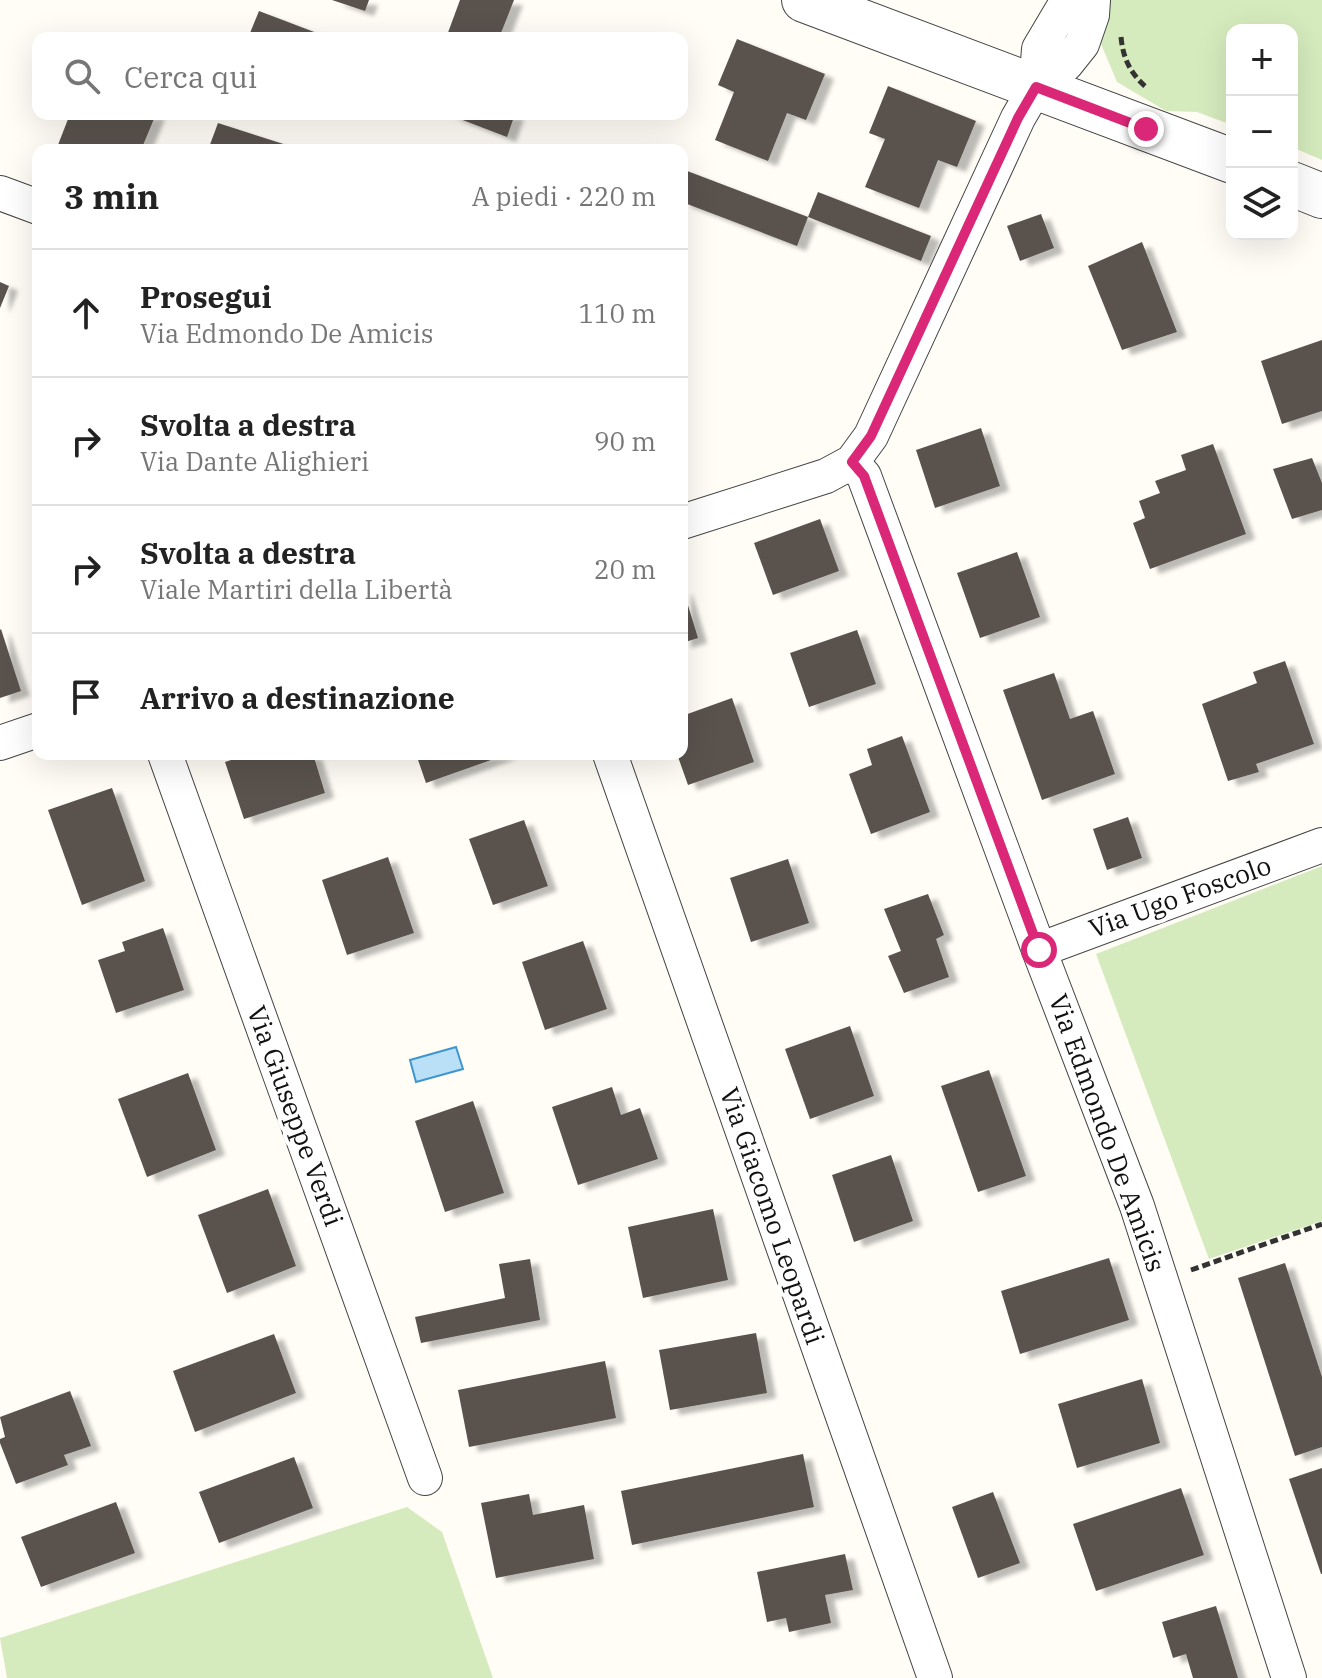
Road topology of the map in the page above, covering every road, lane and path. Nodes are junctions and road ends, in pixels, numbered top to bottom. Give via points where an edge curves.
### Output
1 (804, 0) edge
2 (1085, 1) edge
3 (1036, 87) junction
4 (1152, 92) dead end
5 (1226, 159) edge
6 (1298, 186) edge
7 (0, 193) edge
8 (1322, 196) edge
9 (32, 205) edge
10 (852, 462) junction
11 (688, 520) edge
12 (32, 732) edge
13 (0, 743) edge
14 (167, 760) edge
15 (612, 760) edge
16 (1322, 845) edge
17 (1039, 950) junction
18 (1322, 1224) edge
19 (1161, 1280) junction
20 (425, 1478) dead end
21 (935, 1678) edge
22 (1289, 1678) edge

1 - 3 street
2 - 3 street via 1039,49
2 - 4 path via 1119,12 1122,54 1134,77
3 - 5 street
3 - 10 street via 871,436
6 - 8 street
7 - 9 street
10 - 11 street via 826,476
10 - 17 street, Via Edmondo De Amicis via 864,476
12 - 13 street
14 - 20 street, Via Giuseppe Verdi
15 - 21 street, Via Giacomo Leopardi
16 - 17 street, Via Ugo Foscolo
17 - 19 street, Via Edmondo De Amicis
18 - 19 path
19 - 22 street, Via Edmondo De Amicis

